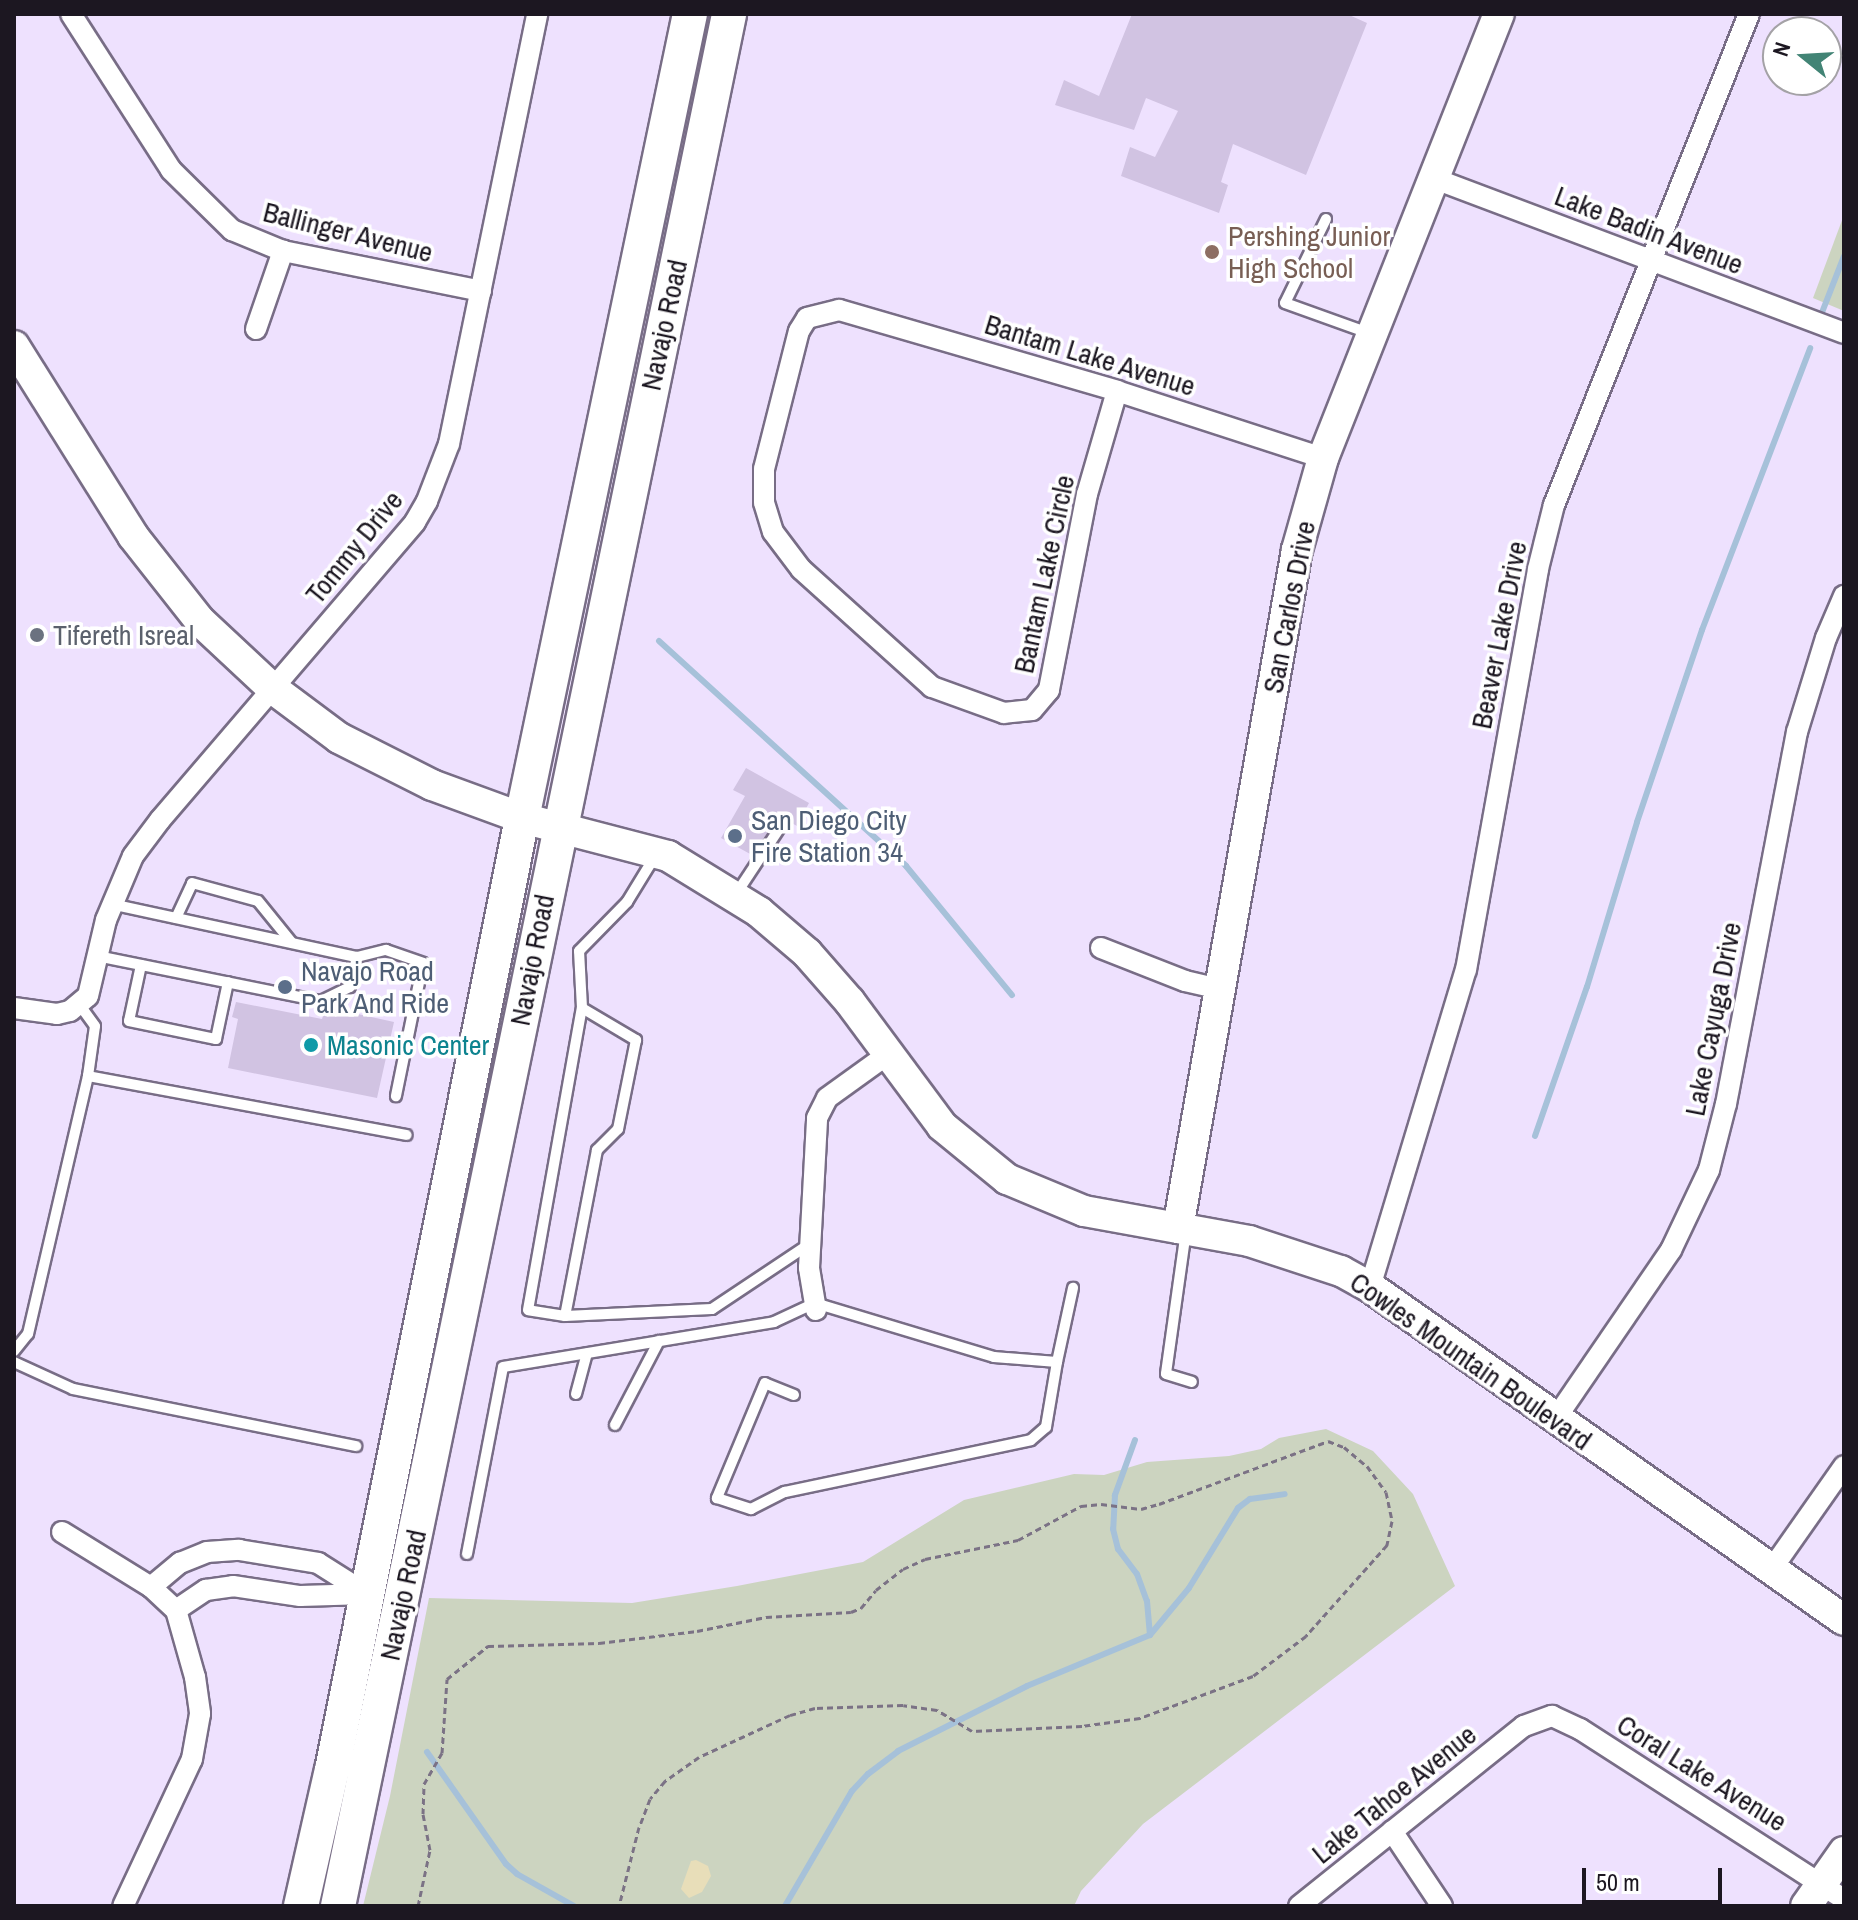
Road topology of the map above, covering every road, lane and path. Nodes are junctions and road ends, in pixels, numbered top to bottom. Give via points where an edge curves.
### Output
1 (71, 14) edge
2 (537, 14) edge
3 (690, 14) edge
4 (729, 14) edge
5 (1499, 14) edge
6 (1749, 14) edge
7 (1435, 179) junction
8 (1326, 219) dead end
9 (283, 251) junction
10 (1651, 262) junction
11 (481, 291) junction
12 (839, 310) joint
13 (256, 329) dead end
14 (1844, 333) edge
15 (1373, 335) junction
16 (14, 346) edge
17 (1117, 391) junction
18 (1323, 458) junction
19 (1844, 596) edge
20 (272, 688) junction
21 (522, 818) junction
22 (559, 827) junction
23 (779, 829) dead end
24 (657, 853) junction
25 (735, 896) junction
26 (111, 904) junction
27 (176, 918) junction
28 (292, 943) junction
29 (1101, 948) dead end
30 (97, 956) junction
31 (357, 957) junction
32 (141, 965) junction
33 (228, 982) junction
34 (1219, 989) junction
35 (80, 1005) junction
36 (14, 1008) edge
37 (582, 1008) junction
38 (888, 1054) junction
39 (88, 1076) junction
40 (396, 1096) dead end
41 (407, 1135) dead end
42 (1182, 1228) junction
43 (811, 1243) junction
44 (1370, 1287) junction
45 (1073, 1288) dead end
46 (815, 1306) junction
47 (565, 1316) junction
48 (659, 1341) junction
49 (14, 1351) edge
50 (587, 1353) junction
51 (14, 1362) edge
52 (1057, 1362) junction
53 (1192, 1382) dead end
54 (576, 1394) dead end
55 (794, 1395) dead end
56 (1556, 1418) junction
57 (615, 1425) dead end
58 (356, 1446) dead end
59 (1844, 1466) edge
60 (62, 1532) dead end
61 (256, 1552) junction
62 (467, 1554) dead end
63 (1771, 1570) junction
64 (151, 1587) junction
65 (252, 1587) junction
66 (367, 1594) junction
67 (176, 1610) junction
68 (1844, 1620) edge
69 (1524, 1726) joint
70 (1392, 1831) junction
71 (1844, 1852) edge
72 (1824, 1896) edge
73 (123, 1906) edge
74 (301, 1906) edge
75 (336, 1906) edge
76 (418, 1906) edge
77 (619, 1906) edge
78 (1299, 1906) edge
79 (1442, 1906) edge

1 - 9 street, Ballinger Avenue via 181,182 232,230
2 - 11 street, Tommy Drive
3 - 21 main road, Navajo Road
4 - 22 main road, Navajo Road
5 - 7 street, San Carlos Drive
6 - 10 street, Beaver Lake Drive
7 - 10 street, Lake Badin Avenue
7 - 15 street, San Carlos Drive
8 - 15 lane via 1285,303
9 - 11 street, Ballinger Avenue
9 - 13 street
10 - 14 street, Lake Badin Avenue
10 - 44 street, Beaver Lake Drive via 1554,505 1535,582 1466,970
11 - 20 street, Tommy Drive via 449,444 427,501 415,522
12 - 17 street, Bantam Lake Avenue
12 - 17 street, Bantam Lake Circle via 807,318 799,331 764,469 764,502 773,532 801,569 932,687 990,709 1023,714 1039,705 1049,690 1087,494
15 - 18 street, San Carlos Drive
16 - 20 street, Cowles Mountain Boulevard via 133,536 199,620
17 - 18 street, Bantam Lake Avenue
18 - 34 street, San Carlos Drive via 1297,550
19 - 56 street, Lake Cayuga Drive via 1797,732 1709,1170 1671,1250
20 - 21 street, Cowles Mountain Boulevard via 339,738 432,785
20 - 26 street, Tommy Drive via 145,839
21 - 22 street, Cowles Mountain Boulevard
21 - 66 main road, Navajo Road
22 - 24 street, Cowles Mountain Boulevard
22 - 75 main road, Navajo Road
23 - 25 lane
24 - 25 street, Cowles Mountain Boulevard
24 - 37 lane via 627,902 579,951
25 - 38 street, Cowles Mountain Boulevard via 807,953
26 - 27 lane
26 - 30 street, Tommy Drive
27 - 28 lane
27 - 28 lane via 192,883 258,901
28 - 31 lane
29 - 34 street
30 - 32 lane
30 - 35 street, Tommy Drive via 91,986
31 - 33 lane via 350,987 321,1001
31 - 40 lane via 386,950 423,963
32 - 33 lane
32 - 33 lane via 129,1021 216,1039
34 - 42 street, San Carlos Drive
35 - 36 street via 57,1014
35 - 39 lane via 95,1026
37 - 47 lane via 528,1310
37 - 47 lane via 636,1040 618,1129 597,1150
38 - 42 street, Cowles Mountain Boulevard via 942,1126 1007,1179 1084,1211
38 - 43 street via 827,1098 817,1118
39 - 41 lane
39 - 49 lane via 28,1334
42 - 44 street, Cowles Mountain Boulevard via 1249,1241 1341,1271
42 - 53 lane via 1166,1374
43 - 46 street
43 - 47 lane via 712,1309
44 - 56 street, Cowles Mountain Boulevard
45 - 52 lane
46 - 48 lane via 774,1322
46 - 52 lane via 994,1357
48 - 50 lane
48 - 57 lane
50 - 54 lane
50 - 62 lane via 503,1367
51 - 58 lane via 73,1389
52 - 55 lane via 1046,1427 1031,1440 785,1492 751,1509 717,1498 765,1383
56 - 63 street, Cowles Mountain Boulevard
59 - 63 street
60 - 64 street
61 - 64 street via 207,1552 180,1563
61 - 65 street
61 - 66 street via 318,1563
63 - 68 street, Cowles Mountain Boulevard
64 - 67 street
65 - 66 street via 300,1596
65 - 67 street via 206,1590
66 - 74 main road, Navajo Road
66 - 75 main road via 378,1614 355,1739
67 - 73 street via 200,1714 192,1759
69 - 70 street, Lake Tahoe Avenue
69 - 72 street, Coral Lake Avenue via 1552,1716 1580,1729
70 - 78 street, Lake Tahoe Avenue
70 - 79 street
71 - 72 street
76 - 77 path via 430,1850 424,1784 440,1760 447,1679 488,1646 599,1643 766,1617 851,1612 903,1569 925,1559 1018,1540 1081,1506 1141,1509 1159,1504 1328,1441 1344,1447 1379,1479 1392,1521 1387,1545 1306,1636 1253,1676 1140,1718 1015,1731 972,1731 937,1710 903,1705 815,1708 790,1715 699,1757 665,1781 650,1799 639,1827

